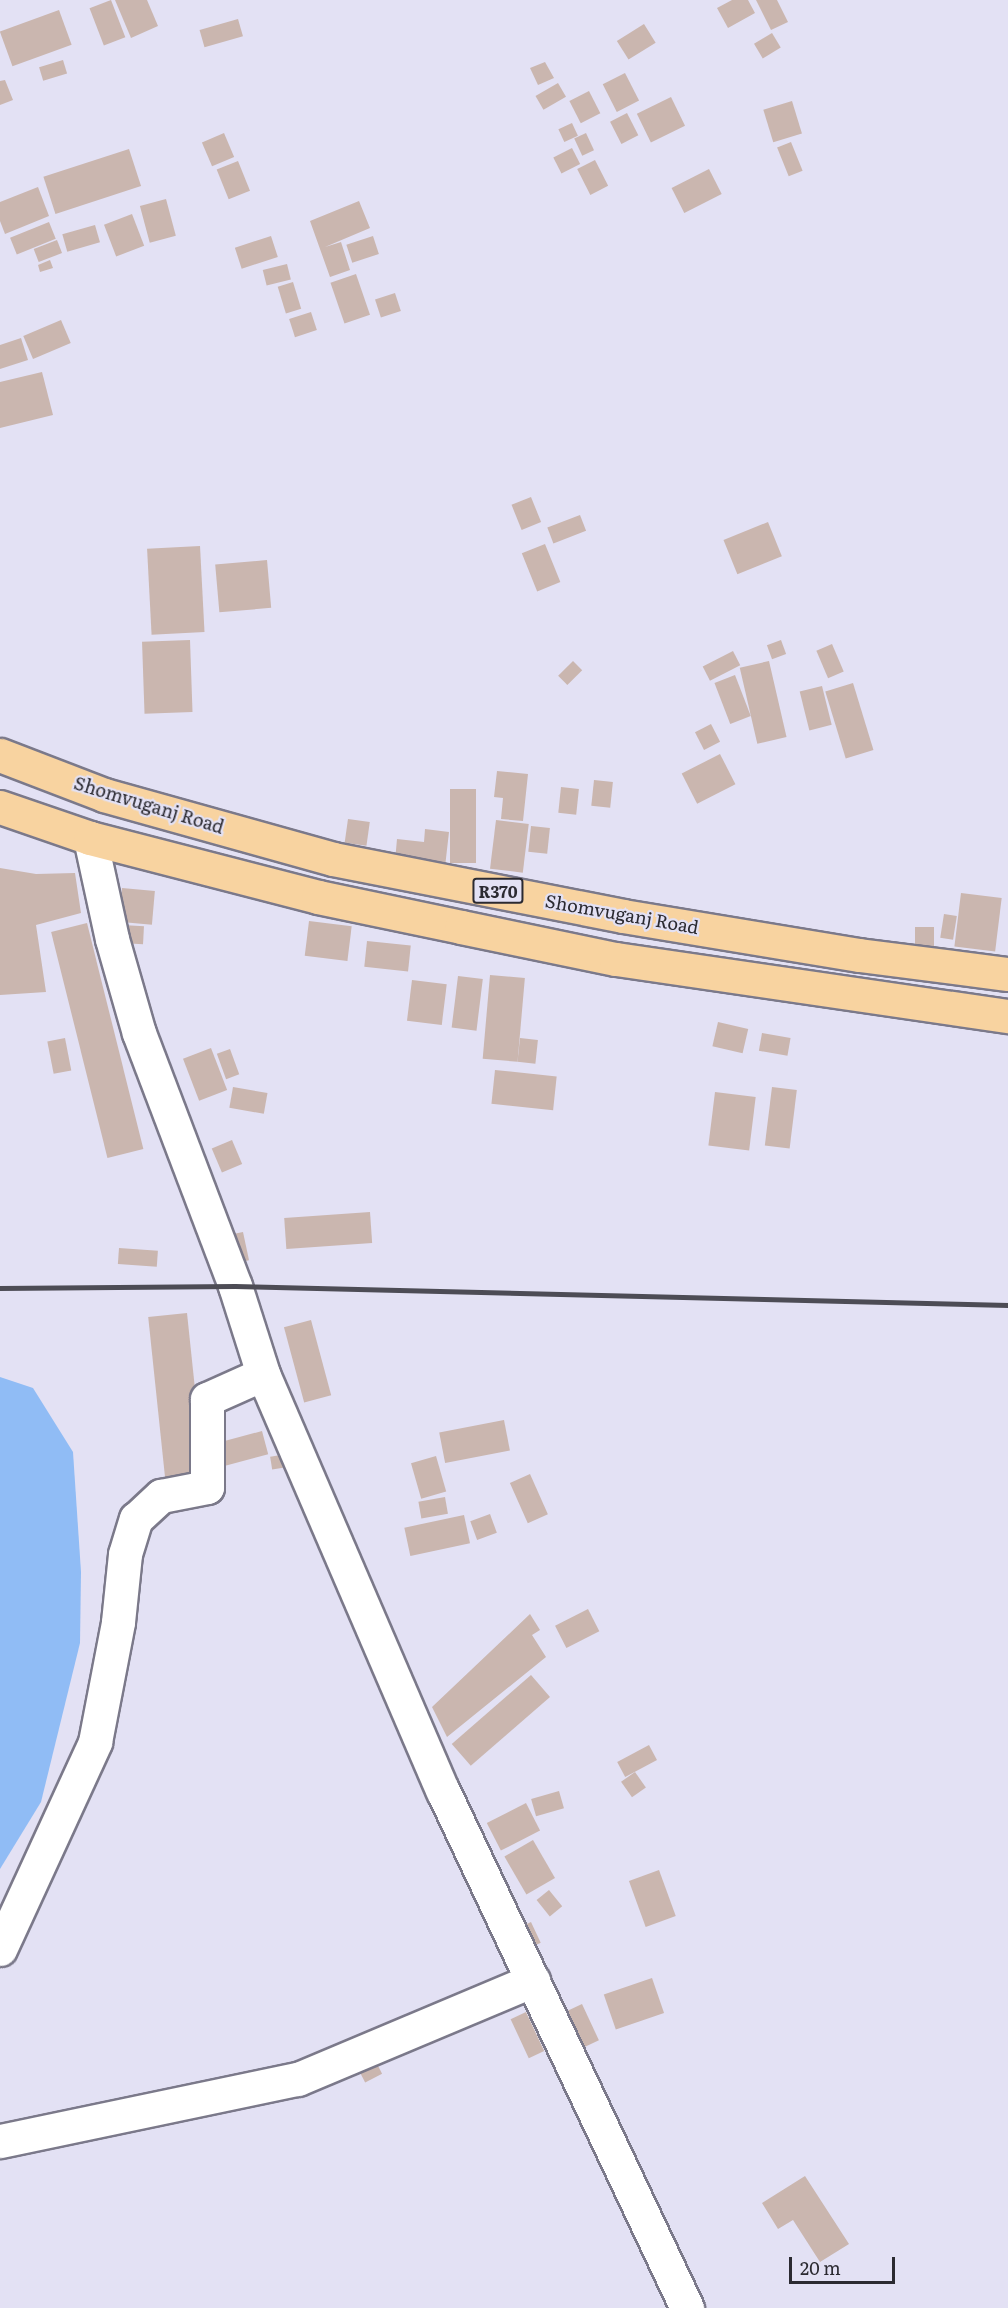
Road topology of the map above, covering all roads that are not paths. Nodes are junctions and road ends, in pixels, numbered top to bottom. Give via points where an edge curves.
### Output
1 (0, 755) edge
2 (0, 807) edge
3 (90, 838) junction
4 (1008, 974) edge
5 (1008, 1016) edge
6 (263, 1374) junction
7 (0, 1949) edge
8 (533, 1980) junction
9 (0, 2141) edge
10 (687, 2308) edge

1 - 4 main road, Shomvuganj Road / R370 via 104,795 333,859 623,916 860,955
2 - 3 main road, R370
3 - 5 main road, R370 via 318,897 616,959
3 - 6 street via 112,939 139,1034 235,1286
6 - 7 street via 207,1399 207,1487 160,1496 136,1519 125,1554 118,1622 95,1742
6 - 8 street via 443,1791
8 - 9 street via 298,2079
8 - 10 street

